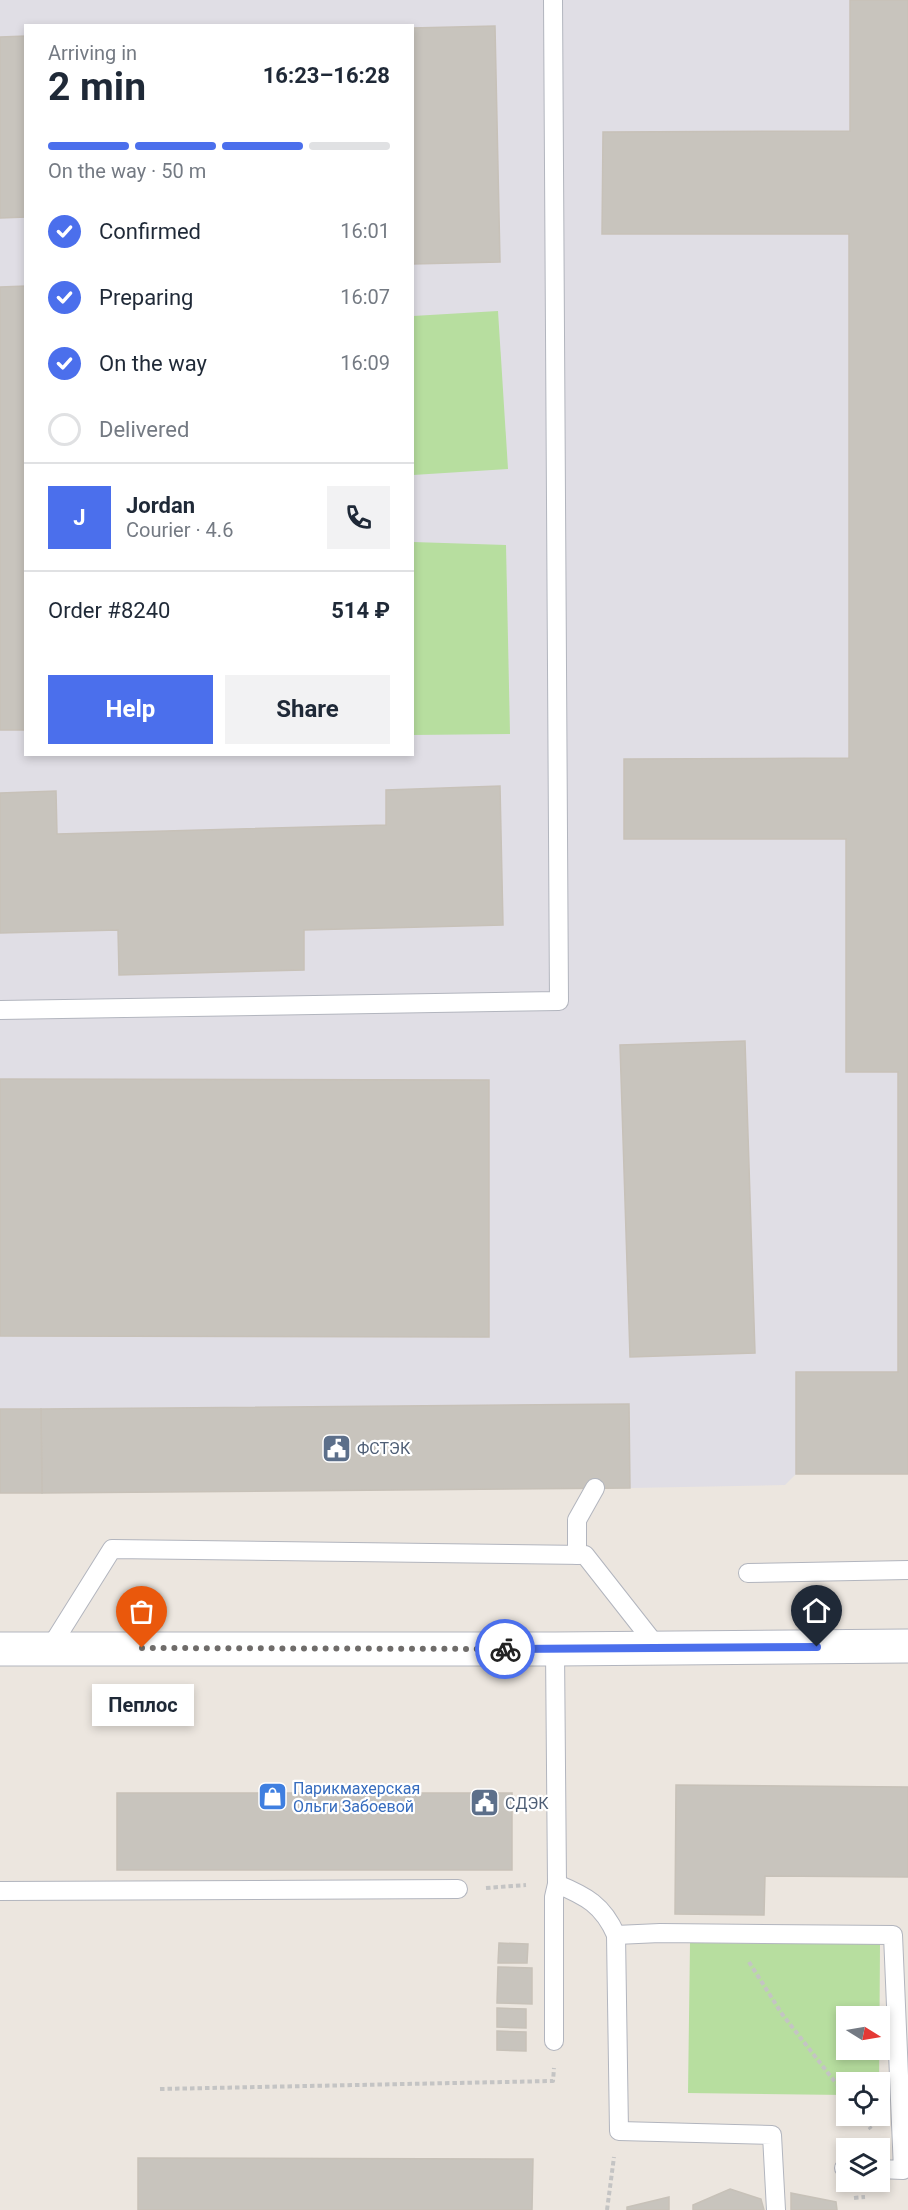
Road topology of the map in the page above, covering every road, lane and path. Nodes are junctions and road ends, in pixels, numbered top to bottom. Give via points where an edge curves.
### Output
1 (553, 0) edge
2 (0, 1010) edge
3 (595, 1488) dead end
4 (577, 1555) junction
5 (908, 1570) edge
6 (748, 1573) dead end
7 (908, 1646) edge
8 (50, 1648) junction
9 (658, 1648) junction
10 (0, 1649) edge
11 (555, 1649) junction
12 (557, 1884) junction
13 (458, 1889) joint
14 (0, 1891) edge
15 (731, 1934) junction
16 (616, 1935) junction
17 (554, 2041) dead end
18 (554, 2061) dead end
19 (836, 2083) edge
20 (160, 2089) dead end
21 (618, 2131) junction
22 (890, 2169) edge
23 (607, 2210) edge
24 (776, 2210) edge

1 - 2 lane via 559,1001
3 - 4 lane via 577,1520
4 - 8 lane via 112,1550
4 - 9 lane via 585,1555
5 - 6 lane
7 - 9 street
8 - 10 street
8 - 11 street
9 - 11 street
11 - 12 lane
12 - 13 path
12 - 16 lane via 586,1896 610,1921
12 - 17 lane
13 - 14 lane
15 - 16 lane
15 - 19 path via 782,2014
15 - 22 lane via 893,1935 903,2170
16 - 21 lane
18 - 20 path via 553,2081
21 - 23 path
21 - 24 lane via 771,2134

